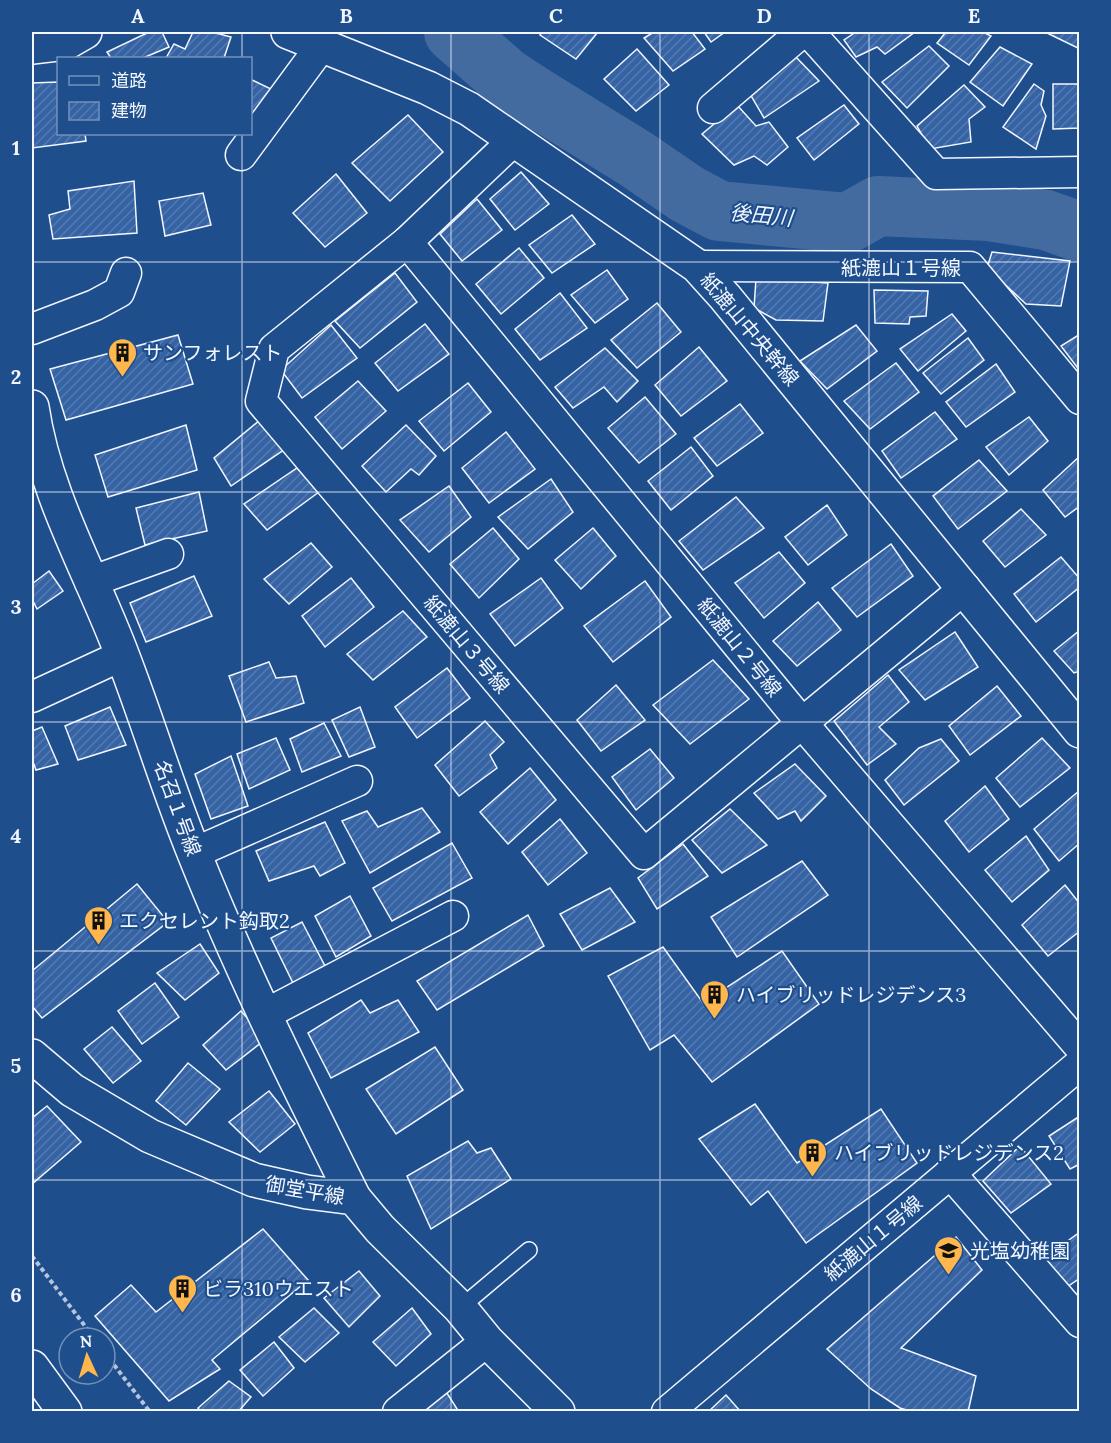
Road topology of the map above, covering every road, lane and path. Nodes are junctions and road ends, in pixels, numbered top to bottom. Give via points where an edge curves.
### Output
1 (85, 32) edge
2 (288, 32) edge
3 (802, 32) edge
4 (808, 32) edge
5 (322, 45) junction
6 (32, 46) edge
7 (713, 108) dead end
8 (514, 140) junction
9 (241, 155) dead end
10 (1080, 171) edge
11 (407, 242) junction
12 (697, 266) junction
13 (126, 273) dead end
14 (32, 329) edge
15 (1080, 399) edge
16 (32, 420) edge
17 (168, 555) dead end
18 (90, 582) junction
19 (965, 588) junction
20 (123, 656) junction
21 (32, 697) edge
22 (802, 723) junction
23 (1080, 731) edge
24 (357, 781) dead end
25 (194, 853) junction
26 (453, 916) dead end
27 (264, 1015) junction
28 (1080, 1047) edge
29 (32, 1057) edge
30 (1080, 1064) edge
31 (950, 1173) junction
32 (354, 1198) junction
33 (529, 1250) dead end
34 (32, 1256) edge
35 (460, 1308) junction
36 (1080, 1322) edge
37 (85, 1326) edge
38 (487, 1341) junction
39 (32, 1367) edge
40 (117, 1369) edge
41 (65, 1412) edge
42 (150, 1412) edge
43 (398, 1412) edge
44 (558, 1412) edge
45 (667, 1412) edge

1 - 6 street via 66,43
2 - 5 street, 紙漉山中央幹線
3 - 7 street
4 - 10 street via 936,174
5 - 8 street, 紙漉山中央幹線 via 428,88 469,109
5 - 9 street
8 - 11 street, 紙漉山３号線
8 - 12 street, 紙漉山中央幹線
11 - 22 street, 紙漉山２号線
11 - 22 street, 紙漉山３号線 via 274,349 261,401 644,854
12 - 15 street, 紙漉山１号線 via 970,267
12 - 19 street, 紙漉山中央幹線
13 - 14 street via 119,292
16 - 18 street, 名召１号線 via 56,498
17 - 18 street
18 - 20 street, 名召１号線
19 - 22 street, 紙漉山３号線
19 - 23 street, 紙漉山中央幹線
20 - 21 street
20 - 25 street, 名召１号線
22 - 28 street, 紙漉山２号線
24 - 25 street
25 - 27 street, 名召１号線
26 - 27 street
27 - 32 street, 名召１号線
29 - 32 street, 御堂平線 via 72,1090 150,1136 254,1180
30 - 31 street, 紙漉山１号線
31 - 36 street
31 - 45 street, 紙漉山１号線
32 - 35 street, 御堂平線
33 - 35 lane
34 - 37 path
35 - 38 street, 御堂平線
38 - 43 street
38 - 44 street, 御堂平線
39 - 41 street
40 - 42 path

